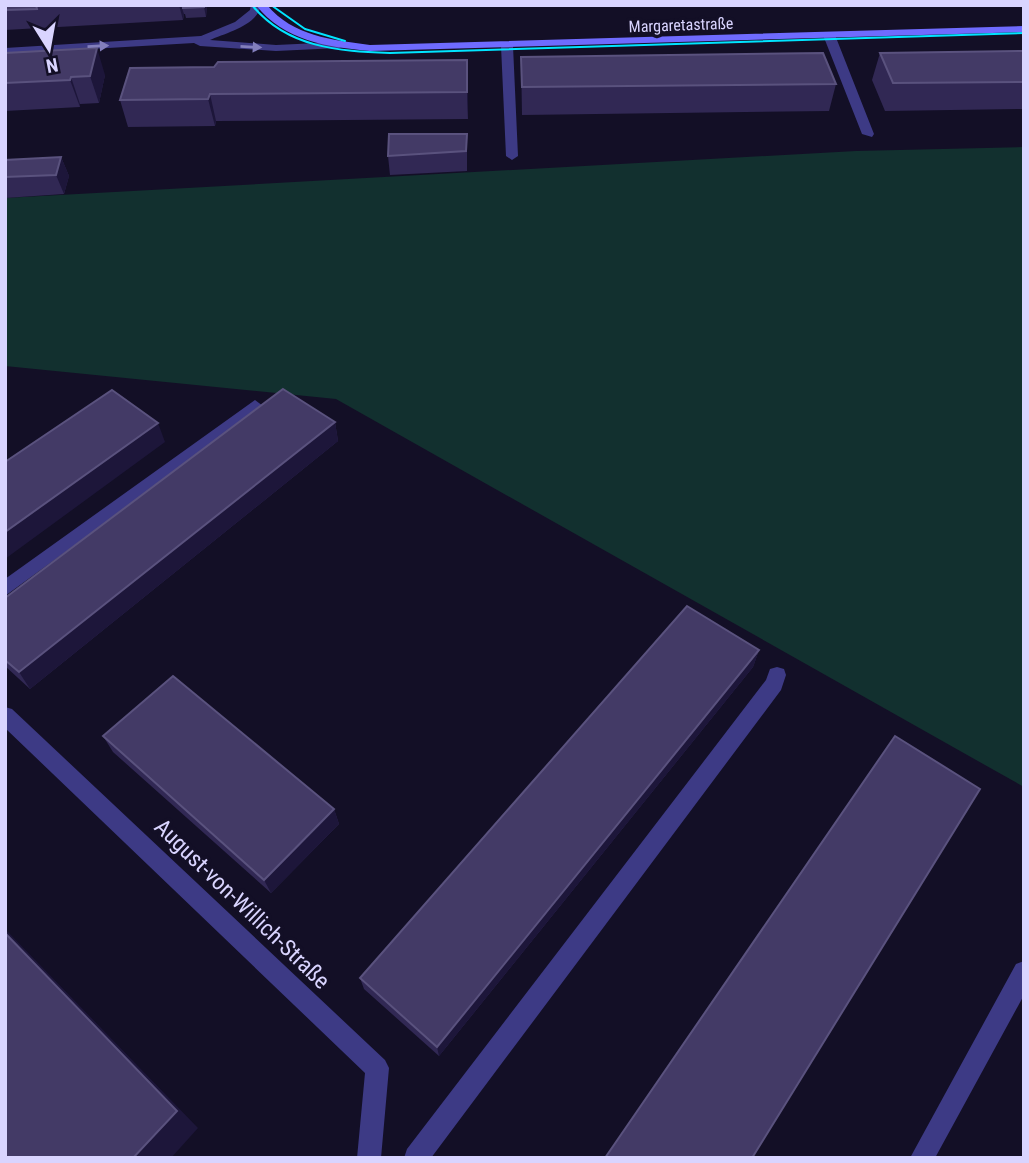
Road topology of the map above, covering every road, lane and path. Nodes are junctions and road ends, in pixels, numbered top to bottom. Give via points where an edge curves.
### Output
1 (258, 5) edge
2 (1024, 29) edge
3 (829, 35) junction
4 (183, 42) junction
5 (339, 45) junction
6 (508, 46) junction
7 (5, 51) edge
8 (868, 134) dead end
9 (512, 156) dead end
10 (255, 406) edge
11 (5, 589) edge
12 (777, 675) dead end
13 (5, 715) edge
14 (1024, 972) edge
15 (369, 1158) edge
16 (416, 1158) edge
17 (922, 1158) edge

1 - 4 street, Margaretastraße via 239,24
1 - 5 street, Margaretastraße via 296,32
2 - 3 street, Margaretastraße
3 - 6 street, Margaretastraße
3 - 8 street
4 -> 5 street, Margaretastraße via 276,48
7 -> 4 street, Margaretastraße
5 - 6 street, Margaretastraße via 409,49
6 - 9 street
10 - 11 street
12 - 16 street
13 - 15 street, August-von-Willich-Straße via 377,1068
14 - 17 street

